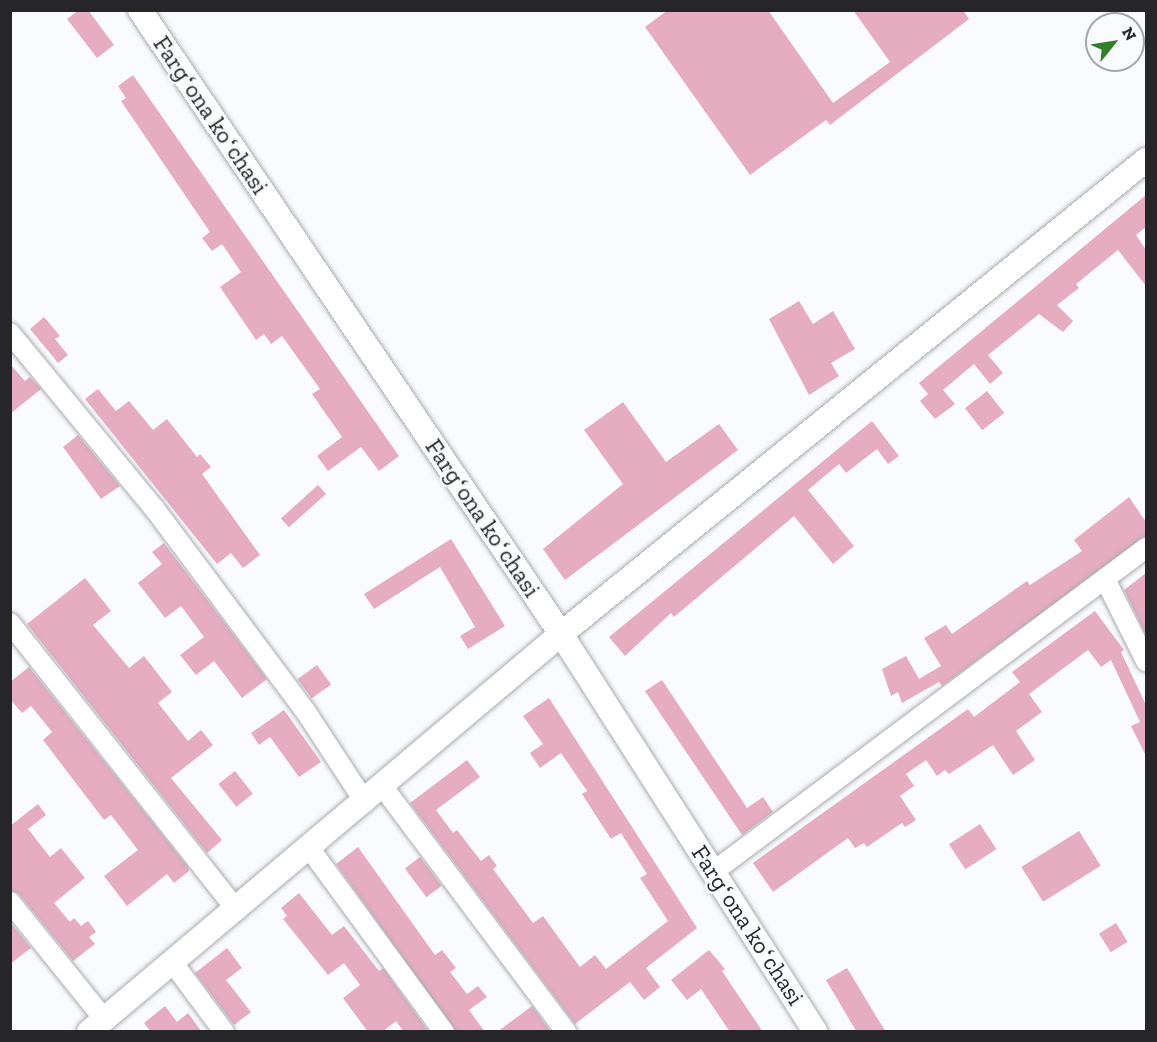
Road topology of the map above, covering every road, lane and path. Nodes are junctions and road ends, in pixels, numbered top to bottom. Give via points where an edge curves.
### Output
1 (140, 10) edge
2 (1146, 160) edge
3 (10, 333) edge
4 (1146, 548) edge
5 (1104, 579) junction
6 (10, 623) edge
7 (561, 634) junction
8 (1146, 661) edge
9 (383, 787) junction
10 (365, 802) junction
11 (310, 849) junction
12 (713, 872) junction
13 (10, 902) edge
14 (237, 910) junction
15 (173, 963) junction
16 (96, 1025) edge
17 (224, 1032) edge
18 (444, 1032) edge
19 (566, 1032) edge
20 (816, 1032) edge

1 - 7 street, Fargʻona koʻchasi
2 - 7 street
3 - 10 street via 154,508 306,712
4 - 5 street
5 - 8 street
5 - 12 street
6 - 14 street
7 - 9 street
7 - 12 street, Fargʻona koʻchasi
9 - 10 street
9 - 19 street
10 - 11 street
11 - 14 street
11 - 18 street
12 - 20 street, Fargʻona koʻchasi
13 - 16 street
14 - 15 street
15 - 16 street
15 - 17 street

